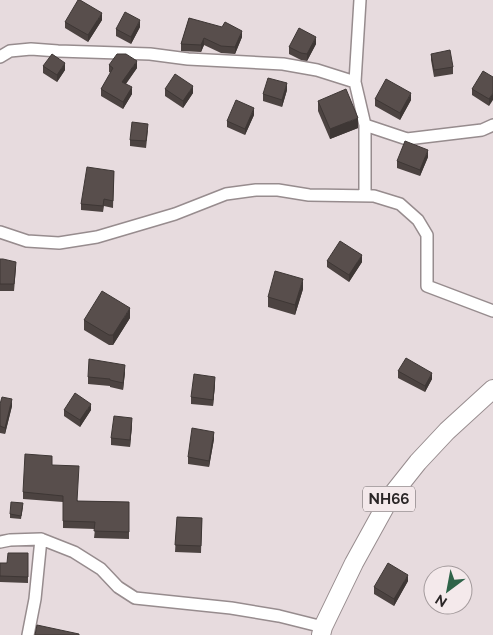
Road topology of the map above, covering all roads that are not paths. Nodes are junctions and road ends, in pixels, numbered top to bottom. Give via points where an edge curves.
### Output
1 (360, 0) edge
2 (0, 56) edge
3 (354, 82) junction
4 (365, 125) junction
5 (493, 125) edge
6 (365, 196) junction
7 (0, 232) edge
8 (493, 311) edge
9 (493, 389) edge
10 (41, 539) junction
11 (0, 542) edge
12 (322, 631) edge
13 (28, 635) edge

1 - 3 street
2 - 3 street via 10,51 31,49 150,54 283,64 317,70
3 - 4 street
4 - 5 street via 407,139 482,130
4 - 6 street
6 - 7 street via 309,195 278,190 226,194 175,214 97,237 59,243 27,241
6 - 8 street via 400,204 418,220 427,235 427,286
9 - 12 highway, NH66 via 447,431 391,496
10 - 11 street
10 - 12 street via 87,560 135,598 279,616
10 - 13 street

